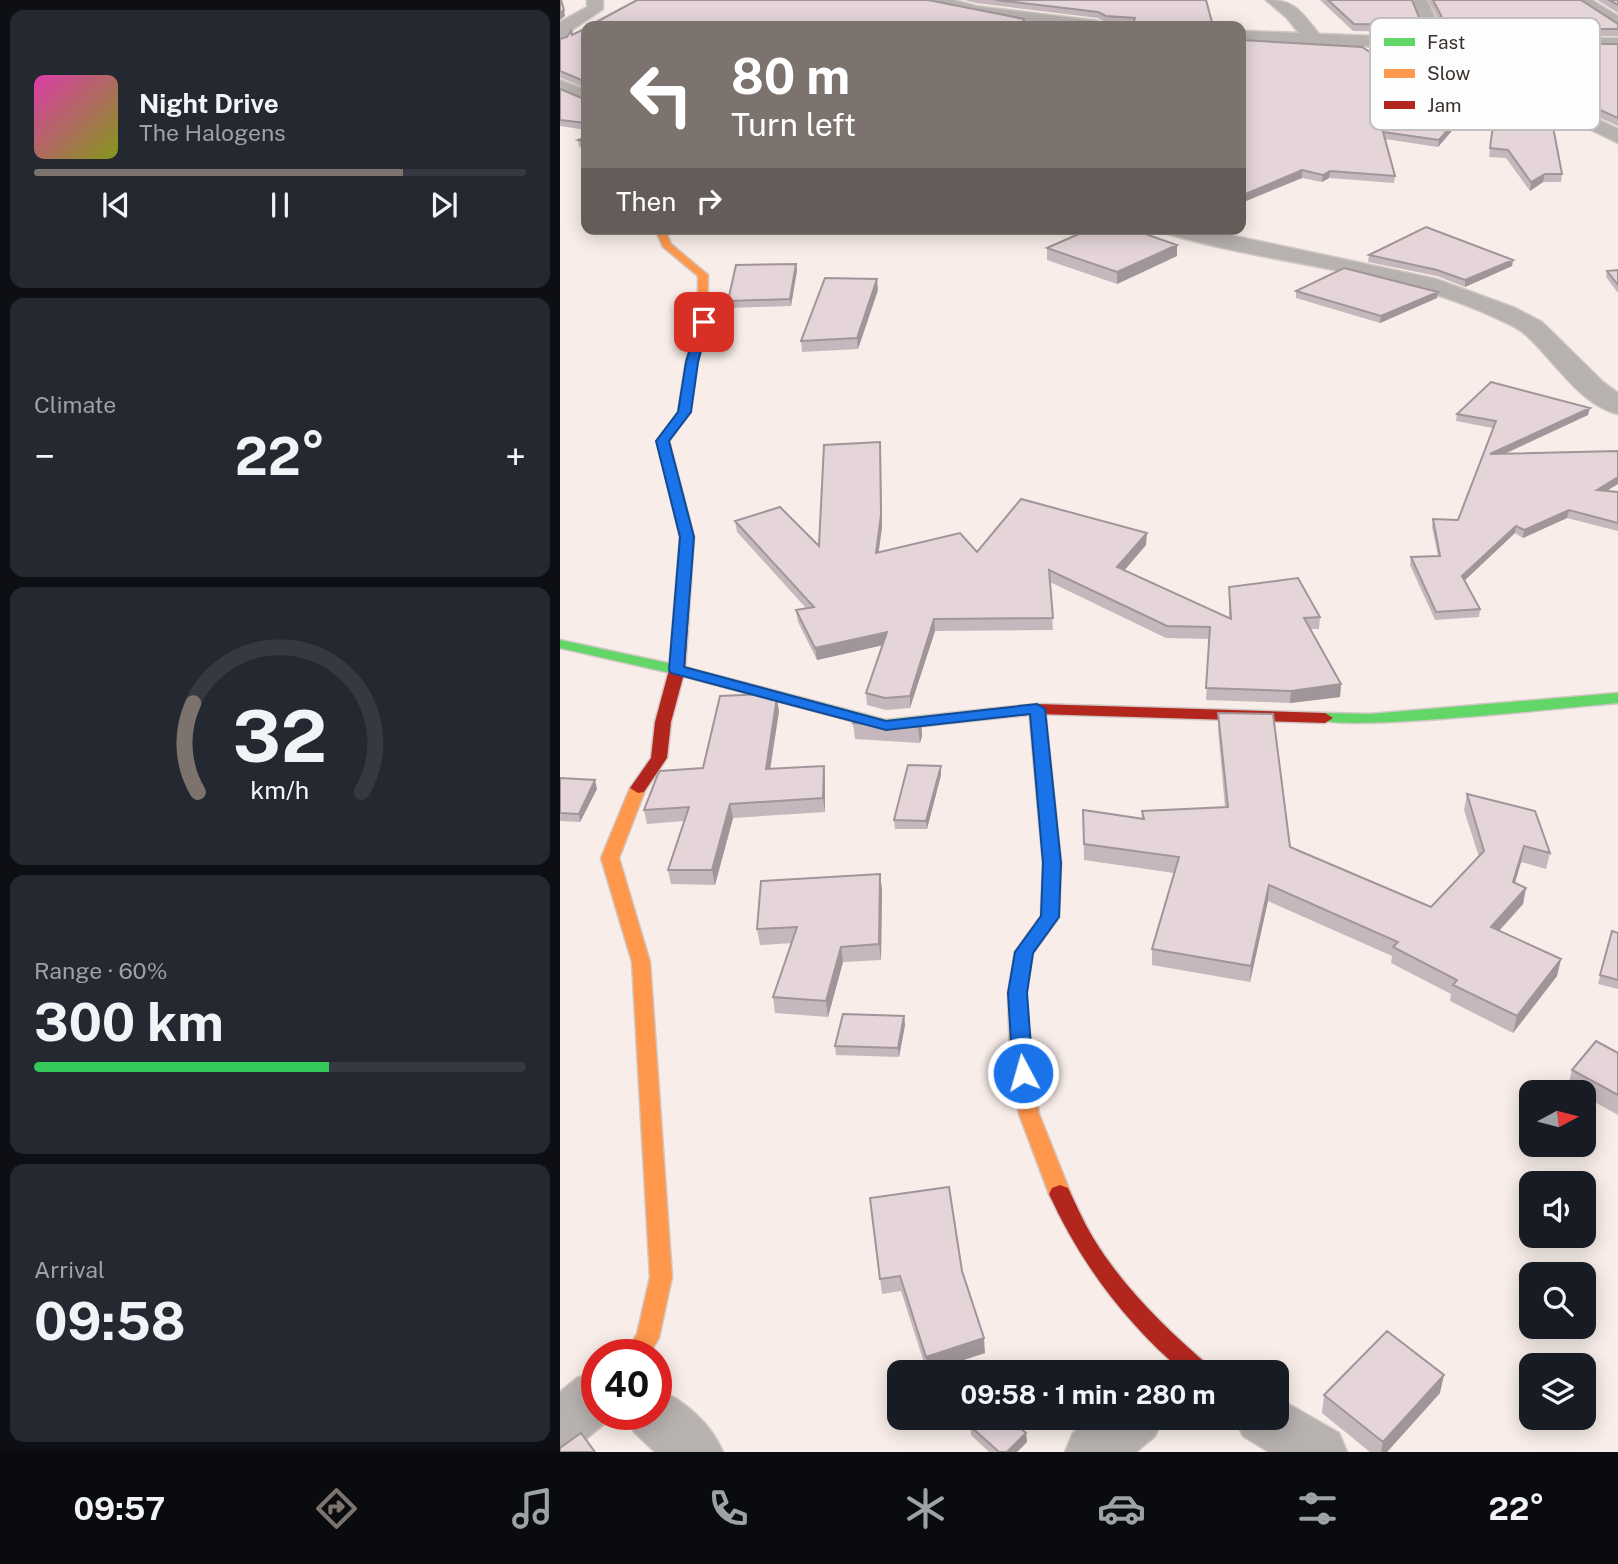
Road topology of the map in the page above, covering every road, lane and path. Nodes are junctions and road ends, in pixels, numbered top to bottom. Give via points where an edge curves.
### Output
1 (595, 0) edge
2 (935, 0) edge
3 (1274, 0) edge
4 (1419, 0) edge
5 (1581, 0) edge
6 (1427, 18) edge
7 (1016, 21) edge
8 (1618, 24) edge
9 (1246, 36) edge
10 (1312, 37) junction
11 (1370, 40) edge
12 (564, 41) edge
13 (1600, 43) edge
14 (1618, 43) edge
15 (560, 86) edge
16 (581, 95) edge
17 (1600, 128) edge
18 (1618, 138) edge
19 (663, 235) edge
20 (1196, 235) edge
21 (1618, 406) edge
22 (560, 644) edge
23 (677, 670) junction
24 (1618, 698) edge
25 (1037, 709) junction
26 (647, 1339) edge
27 (1183, 1360) edge
28 (581, 1409) edge
29 (560, 1426) edge
30 (671, 1430) edge
31 (1120, 1430) edge
32 (1283, 1430) edge
33 (695, 1452) edge
34 (1093, 1452) edge
35 (1319, 1452) edge

1 - 12 street via 595,9 566,26
2 - 7 street
3 - 10 street
4 - 6 street
5 - 8 street
9 - 10 street
10 - 11 street
13 - 14 street
15 - 16 street
17 - 18 street
19 - 23 street via 667,245 703,275 704,322 684,412 663,441 687,537
20 - 21 street via 1427,284 1506,313 1533,327 1593,388
22 - 23 street
23 - 25 street via 886,725
23 - 26 street via 659,758 639,785 610,858 641,962 661,1277
24 - 25 street via 1370,719
25 - 27 street via 1052,863 1050,917 1024,952 1017,993 1029,1114 1065,1206 1102,1271
28 - 29 street
30 - 33 street
31 - 34 street
32 - 35 street

